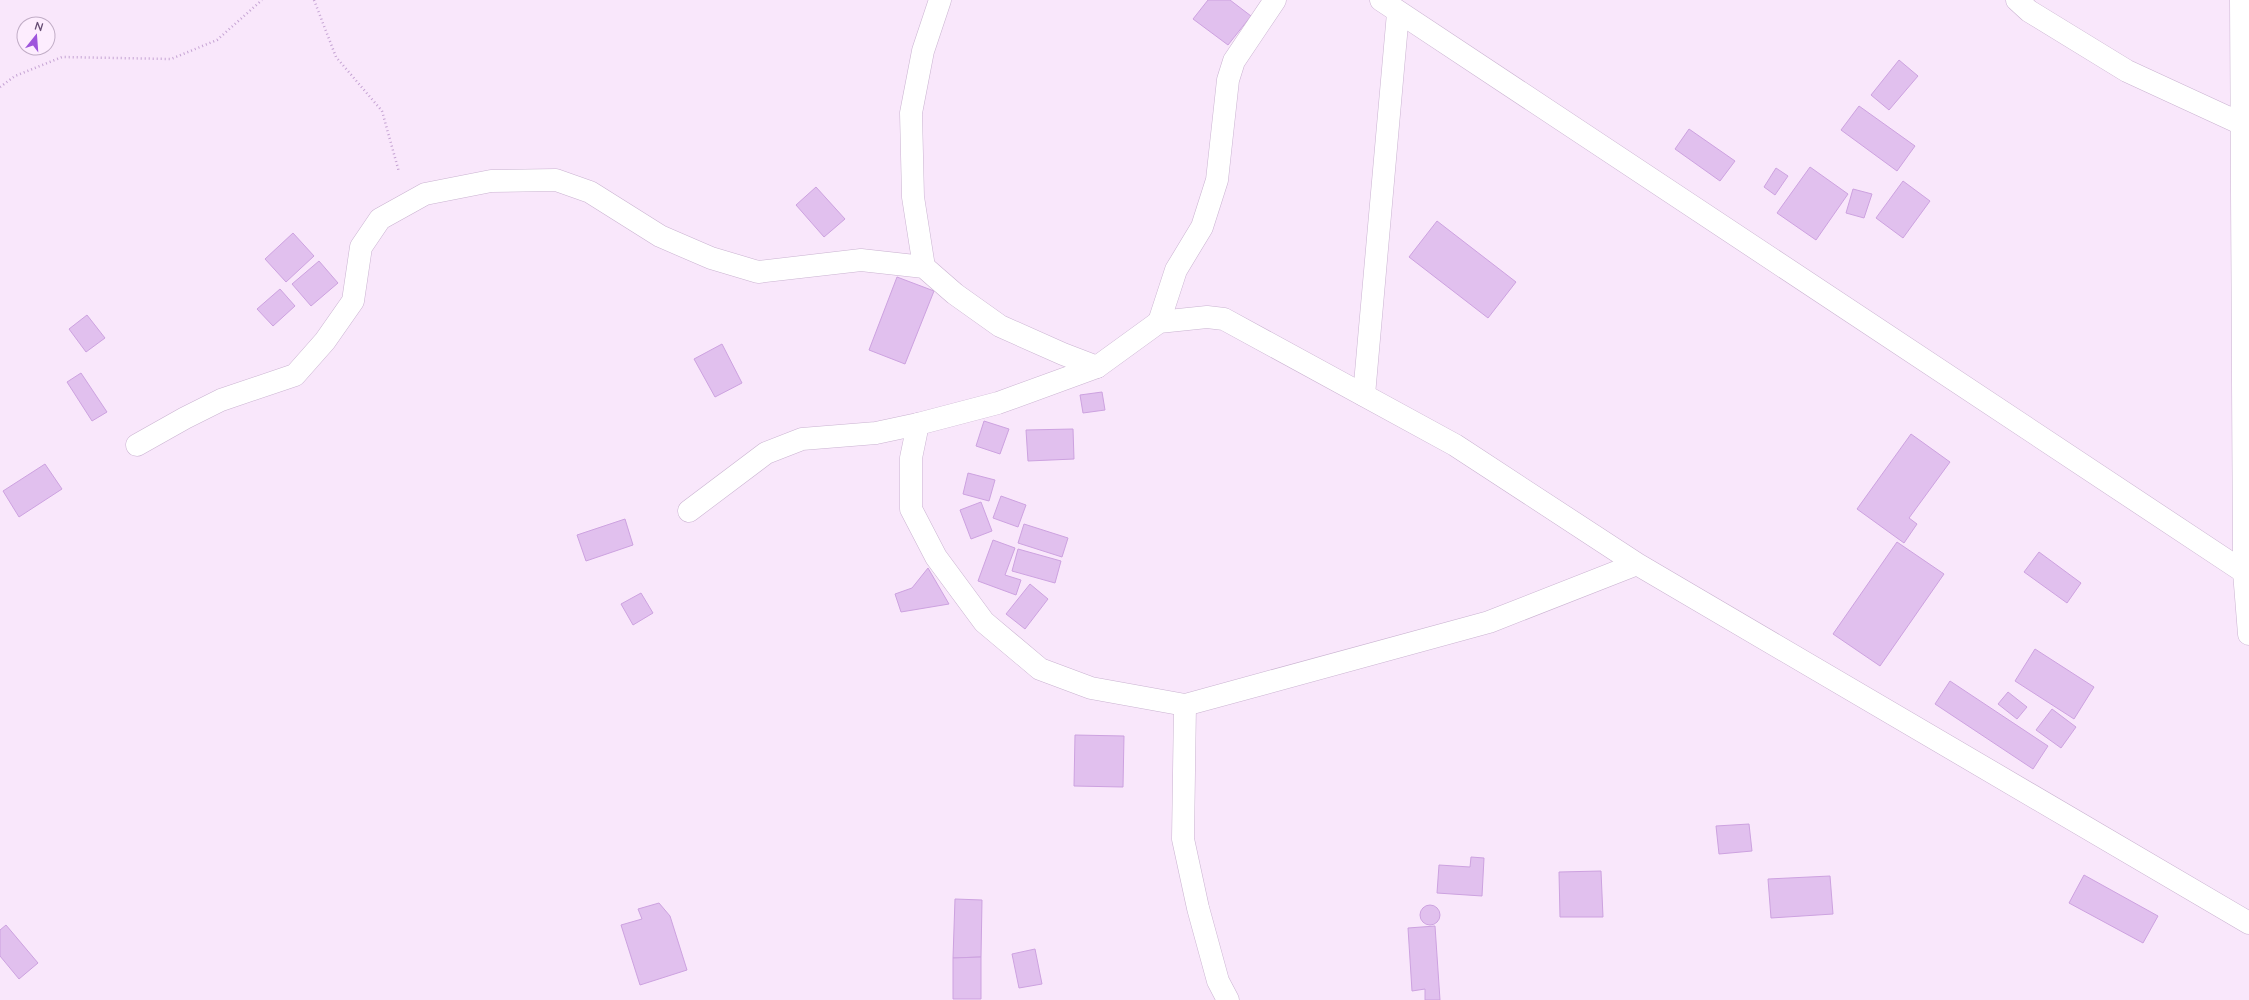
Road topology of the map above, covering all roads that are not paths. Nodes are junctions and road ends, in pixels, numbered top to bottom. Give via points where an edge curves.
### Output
1 (940, 0) edge
2 (1276, 0) edge
3 (1381, 0) edge
4 (2017, 0) edge
5 (2241, 0) edge
6 (1398, 13) junction
7 (2242, 124) junction
8 (924, 267) junction
9 (1159, 322) junction
10 (1097, 367) junction
11 (2246, 372) edge
12 (1364, 395) junction
13 (918, 424) junction
14 (137, 445) dead end
15 (689, 511) dead end
16 (1637, 564) junction
17 (2244, 572) junction
18 (2249, 634) edge
19 (1185, 705) junction
20 (2249, 924) edge
21 (1228, 1000) edge

1 - 8 street via 923,51 911,113 913,197
2 - 9 street via 1234,60 1228,80 1217,180 1202,227 1176,270
3 - 6 street
4 - 7 street via 2030,11 2127,71
5 - 7 street
6 - 12 street
6 - 17 street
7 - 11 street
8 - 10 street via 954,294 1000,326
8 - 14 street via 861,260 758,272 711,258 660,236 590,192 556,180 491,181 425,194 380,219 361,247 353,302 325,341 295,375 221,400
9 - 10 street
9 - 12 street via 1207,317 1224,319
10 - 13 street via 998,403
11 - 17 street
12 - 16 street via 1455,445
13 - 15 street via 876,433 802,439 766,453
13 - 19 street via 911,458 911,509 936,557 984,622 1040,669 1091,688
16 - 19 street via 1488,622
16 - 20 street
17 - 18 street
19 - 21 street via 1183,839 1218,981

